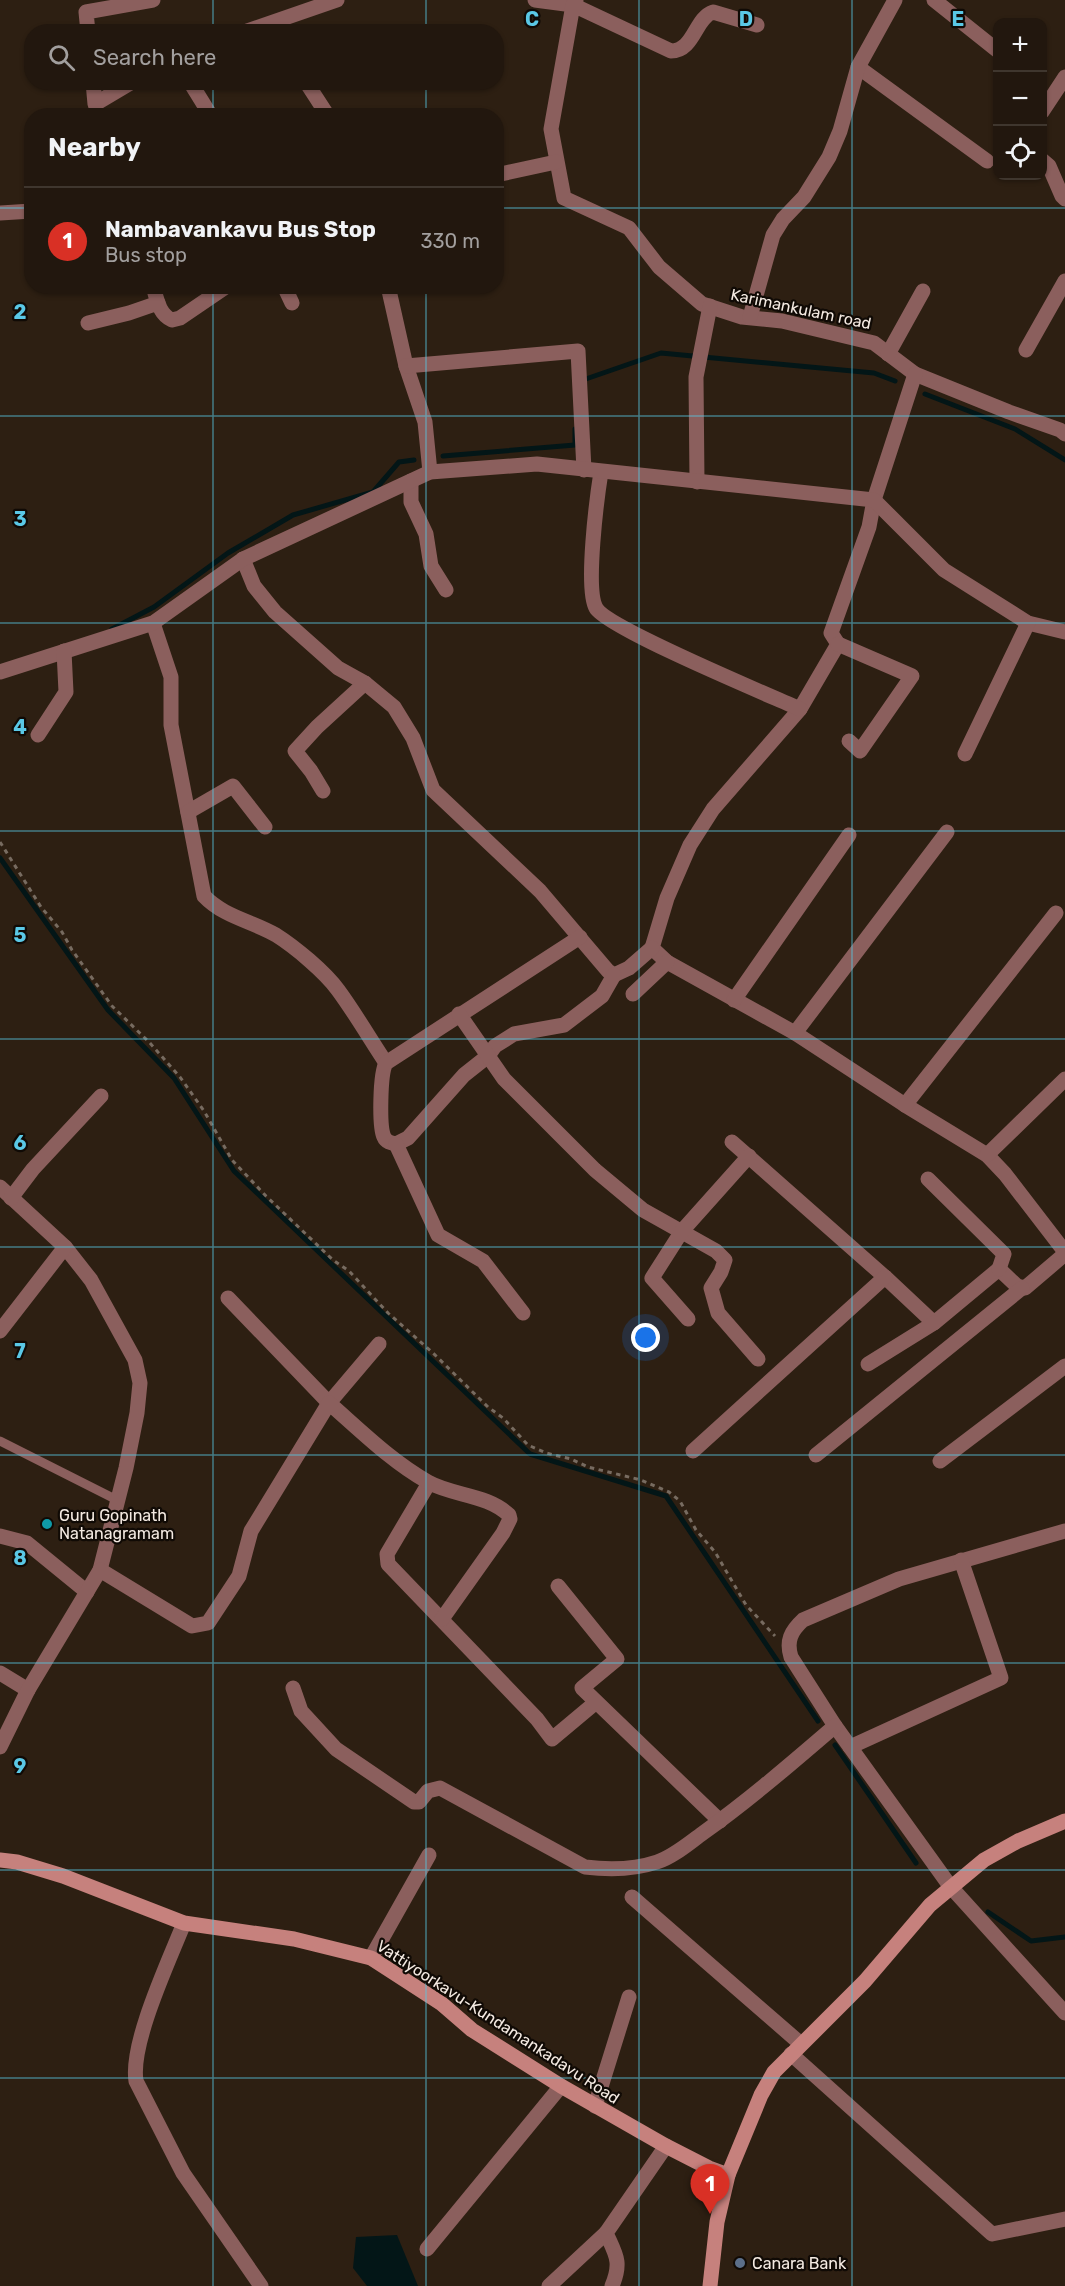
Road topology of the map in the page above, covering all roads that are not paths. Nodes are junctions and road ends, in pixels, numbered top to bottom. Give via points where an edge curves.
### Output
1 (153, 0) edge
2 (337, 0) edge
3 (535, 0) edge
4 (895, 0) edge
5 (934, 0) edge
6 (574, 2) edge
7 (86, 6) edge
8 (87, 24) edge
9 (271, 24) edge
10 (757, 25) dead end
11 (993, 47) edge
12 (858, 67) junction
13 (1065, 77) edge
14 (94, 90) edge
15 (122, 90) edge
16 (195, 90) edge
17 (311, 90) edge
18 (1047, 104) edge
19 (97, 108) edge
20 (100, 108) edge
21 (206, 108) edge
22 (323, 108) edge
23 (987, 161) dead end
24 (556, 162) junction
25 (1047, 164) edge
26 (504, 173) edge
27 (1065, 199) edge
28 (24, 212) edge
29 (0, 213) edge
30 (1065, 281) edge
31 (923, 291) dead end
32 (155, 294) edge
33 (215, 294) edge
34 (288, 294) edge
35 (390, 294) edge
36 (158, 303) junction
37 (292, 303) dead end
38 (710, 306) junction
39 (750, 318) junction
40 (88, 323) dead end
41 (1026, 350) dead end
42 (888, 354) junction
43 (406, 366) junction
44 (915, 374) junction
45 (1065, 434) edge
46 (584, 470) junction
47 (430, 472) junction
48 (601, 472) junction
49 (411, 481) junction
50 (697, 482) junction
51 (874, 500) junction
52 (243, 559) junction
53 (446, 590) dead end
54 (153, 623) junction
55 (1028, 623) junction
56 (1065, 632) edge
57 (838, 644) junction
58 (64, 651) junction
59 (0, 672) edge
60 (365, 683) junction
61 (800, 709) junction
62 (38, 735) dead end
63 (849, 741) dead end
64 (965, 754) dead end
65 (323, 791) dead end
66 (188, 812) junction
67 (265, 827) dead end
68 (947, 832) dead end
69 (849, 835) dead end
70 (1056, 913) dead end
71 (580, 937) junction
72 (652, 948) junction
73 (667, 962) junction
74 (614, 975) junction
75 (633, 994) dead end
76 (734, 1000) junction
77 (459, 1014) junction
78 (795, 1033) junction
79 (488, 1056) junction
80 (386, 1063) junction
81 (1065, 1079) edge
82 (101, 1096) dead end
83 (905, 1106) junction
84 (732, 1142) dead end
85 (396, 1144) junction
86 (987, 1155) junction
87 (748, 1156) junction
88 (928, 1179) dead end
89 (0, 1187) edge
90 (11, 1198) junction
91 (682, 1231) junction
92 (65, 1247) junction
93 (1065, 1253) edge
94 (999, 1269) junction
95 (885, 1277) junction
96 (1022, 1288) junction
97 (228, 1298) dead end
98 (523, 1313) dead end
99 (688, 1319) dead end
100 (934, 1323) junction
101 (0, 1331) edge
102 (379, 1344) dead end
103 (758, 1359) dead end
104 (868, 1364) dead end
105 (1065, 1366) edge
106 (329, 1403) junction
107 (0, 1441) edge
108 (693, 1451) dead end
109 (816, 1455) dead end
110 (940, 1461) dead end
111 (429, 1483) junction
112 (117, 1500) junction
113 (1065, 1531) edge
114 (0, 1536) edge
115 (961, 1560) junction
116 (100, 1570) junction
117 (558, 1586) dead end
118 (87, 1592) junction
119 (442, 1619) junction
120 (0, 1673) edge
121 (293, 1688) dead end
122 (28, 1690) junction
123 (595, 1703) junction
124 (835, 1726) junction
125 (0, 1747) edge
126 (850, 1748) junction
127 (720, 1821) junction
128 (1065, 1821) edge
129 (429, 1855) dead end
130 (0, 1860) edge
131 (950, 1886) junction
132 (632, 1897) dead end
133 (184, 1923) junction
134 (371, 1958) junction
135 (629, 1997) dead end
136 (1065, 2013) edge
137 (796, 2049) junction
138 (561, 2086) junction
139 (595, 2106) junction
140 (666, 2146) junction
141 (728, 2175) junction
142 (1065, 2219) edge
143 (606, 2233) junction
144 (427, 2249) dead end
145 (261, 2286) edge
146 (549, 2286) edge
147 (614, 2286) edge
148 (710, 2286) edge

1 - 7 street
2 - 9 street
3 - 6 street
4 - 12 street
5 - 11 street
6 - 10 street via 671,51 683,47 703,19 713,12
6 - 24 street, Karimankulam road via 551,129
7 - 8 street
12 - 23 street
12 - 39 street via 829,157 804,197 773,235
13 - 18 street
14 - 19 street
15 - 20 street
16 - 21 street
17 - 22 street
24 - 26 street
24 - 38 street, Karimankulam road via 564,198 629,228 658,267 702,304
25 - 27 street
28 - 29 street
30 - 41 street
31 - 42 street
32 - 36 street
33 - 36 street via 175,320 164,316
34 - 37 street
35 - 43 street
36 - 40 street
38 - 39 street, Karimankulam road
38 - 50 street via 696,377
39 - 42 street, Karimankulam road via 782,321 874,343
42 - 44 street, Karimankulam road
43 - 46 street via 578,351
43 - 47 street via 425,422
44 - 45 street, Karimankulam road
44 - 51 street
46 - 47 street via 537,464
46 - 48 street
47 - 49 street
48 - 50 street
48 - 61 street via 590,585 596,609 634,634
49 - 52 street
49 - 53 street via 411,502 426,534 431,566
50 - 51 street
51 - 55 street via 944,570
51 - 57 street via 869,527 831,633
52 - 54 street
52 - 60 street via 254,586 274,612 338,668
54 - 58 street
54 - 66 street via 171,677 171,725
55 - 56 street
55 - 64 street
57 - 61 street
57 - 63 street via 912,676 860,751
58 - 59 street
58 - 62 street via 66,692
60 - 65 street via 295,751
60 - 71 street via 394,707 413,738 434,790 540,891
61 - 72 street via 714,809 690,845 667,898
66 - 67 street via 233,786
66 - 80 street via 204,896 225,913 276,935 308,961 337,988
68 - 78 street
69 - 76 street
70 - 83 street
71 - 74 street
71 - 77 street
72 - 73 street
72 - 74 street
73 - 75 street
73 - 76 street
74 - 79 street via 602,996 564,1025 514,1034 495,1046
76 - 78 street
77 - 79 street
77 - 80 street
78 - 83 street
79 - 85 street via 464,1075 408,1138
79 - 91 street via 504,1079 595,1170 643,1210
80 - 85 street via 381,1085 384,1137
81 - 86 street
82 - 90 street
83 - 86 street
84 - 87 street
85 - 98 street via 438,1235 483,1261
86 - 93 street
87 - 91 street
87 - 95 street
88 - 94 street via 1004,1254
89 - 90 street
90 - 92 street
91 - 99 street via 652,1278
91 - 103 street via 725,1260 711,1288 718,1312
92 - 101 street
92 - 112 street via 91,1281 135,1360 140,1383
93 - 96 street
94 - 96 street
94 - 100 street
95 - 100 street
95 - 108 street
96 - 109 street
97 - 106 street
100 - 104 street
102 - 106 street
105 - 110 street
106 - 111 street via 389,1455
106 - 116 street via 251,1531 239,1576 208,1623 192,1626
107 - 112 lane
111 - 119 street via 386,1559
111 - 119 street via 492,1503 510,1519
112 - 116 street
113 - 115 street
114 - 118 street via 27,1543
115 - 124 street via 899,1579 803,1620 794,1628 789,1637 790,1653
115 - 126 street via 1001,1678
116 - 118 street
117 - 123 street via 617,1659 582,1688
118 - 122 street
119 - 123 street via 552,1739
120 - 122 street
121 - 127 street via 301,1711 336,1749 414,1802 421,1801 428,1791 440,1788 585,1867 610,1870 659,1862
122 - 125 street
123 - 127 street
124 - 126 street
124 - 127 street
126 - 131 street
128 - 131 street via 984,1860
129 - 134 street
130 - 133 street, Vattiyoorkavu-Kundamankadavu Road via 63,1875
131 - 136 street
131 - 137 street via 865,1981
132 - 137 street
133 - 134 street, Vattiyoorkavu-Kundamankadavu Road via 294,1939
133 - 145 street via 138,2043 134,2073 183,2173
134 - 138 street, Vattiyoorkavu-Kundamankadavu Road via 442,2004 472,2030
135 - 139 street
137 - 141 street via 774,2072 761,2095
137 - 142 street via 992,2234
138 - 139 street, Vattiyoorkavu-Kundamankadavu Road
138 - 144 street
139 - 140 street, Vattiyoorkavu-Kundamankadavu Road
140 - 141 street, Vattiyoorkavu-Kundamankadavu Road
140 - 143 street
141 - 148 street via 717,2222
143 - 146 street
143 - 147 street via 618,2260

